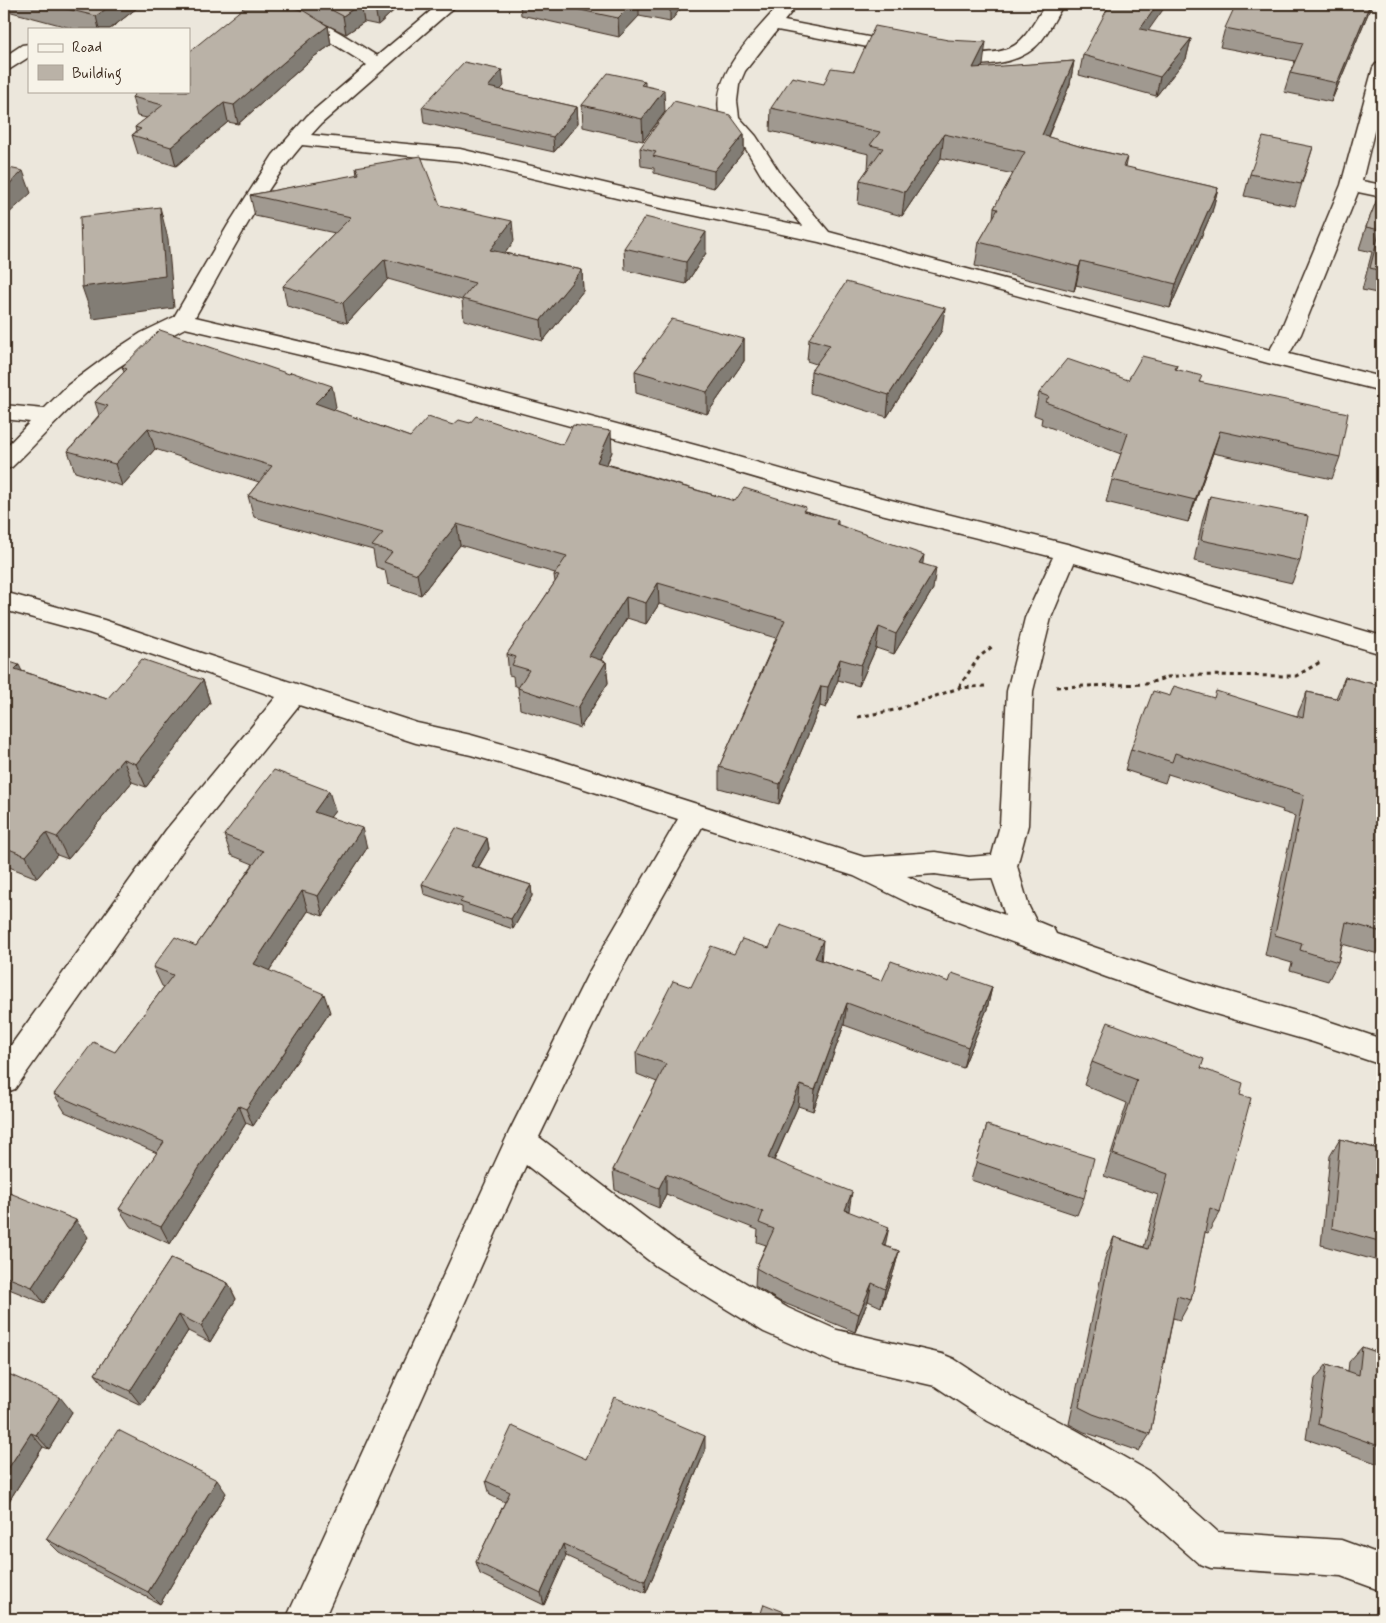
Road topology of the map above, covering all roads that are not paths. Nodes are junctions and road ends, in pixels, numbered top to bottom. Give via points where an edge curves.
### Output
1 (255, 4) edge
2 (449, 4) edge
3 (789, 4) edge
4 (1055, 4) edge
5 (772, 24) junction
6 (28, 49) edge
7 (4, 64) edge
8 (377, 64) junction
9 (1382, 68) edge
10 (297, 139) junction
11 (1351, 185) junction
12 (1382, 191) edge
13 (822, 236) junction
14 (182, 321) junction
15 (1276, 358) junction
16 (1382, 384) edge
17 (4, 412) edge
18 (48, 417) junction
19 (4, 462) edge
20 (1067, 552) junction
21 (4, 601) edge
22 (1373, 642) edge
23 (293, 694) junction
24 (696, 814) junction
25 (1003, 866) junction
26 (863, 868) junction
27 (1065, 949) junction
28 (1382, 1052) edge
29 (4, 1079) edge
30 (520, 1142) junction
31 (1382, 1573) edge
32 (305, 1619) edge

1 - 8 street via 314,24
2 - 8 street
3 - 5 street
4 - 5 street via 1034,38 1024,46 992,58 967,59
5 - 13 street via 736,71 730,85 730,118 749,140 774,179
6 - 7 street
8 - 10 street
9 - 11 street
10 - 13 street via 460,155
10 - 14 street via 280,159 238,225
11 - 12 street
11 - 15 street via 1290,334
13 - 15 street
14 - 18 street via 126,353 76,390
14 - 20 street via 366,364 702,454 877,505
15 - 16 street
17 - 18 street
18 - 19 street
20 - 22 street
20 - 25 street via 1038,618 1020,690 1014,825
21 - 23 street via 95,626
23 - 24 street via 416,733 555,769
23 - 29 street via 176,838
24 - 26 street
24 - 30 street via 645,898 588,1004
25 - 26 street via 969,868 935,863
25 - 27 street via 1015,907 1026,929
26 - 27 street via 925,898
27 - 28 street via 1189,993
30 - 31 street via 668,1255 776,1320 835,1346 942,1372 1000,1409 1139,1486 1212,1550 1341,1558
30 - 32 street

